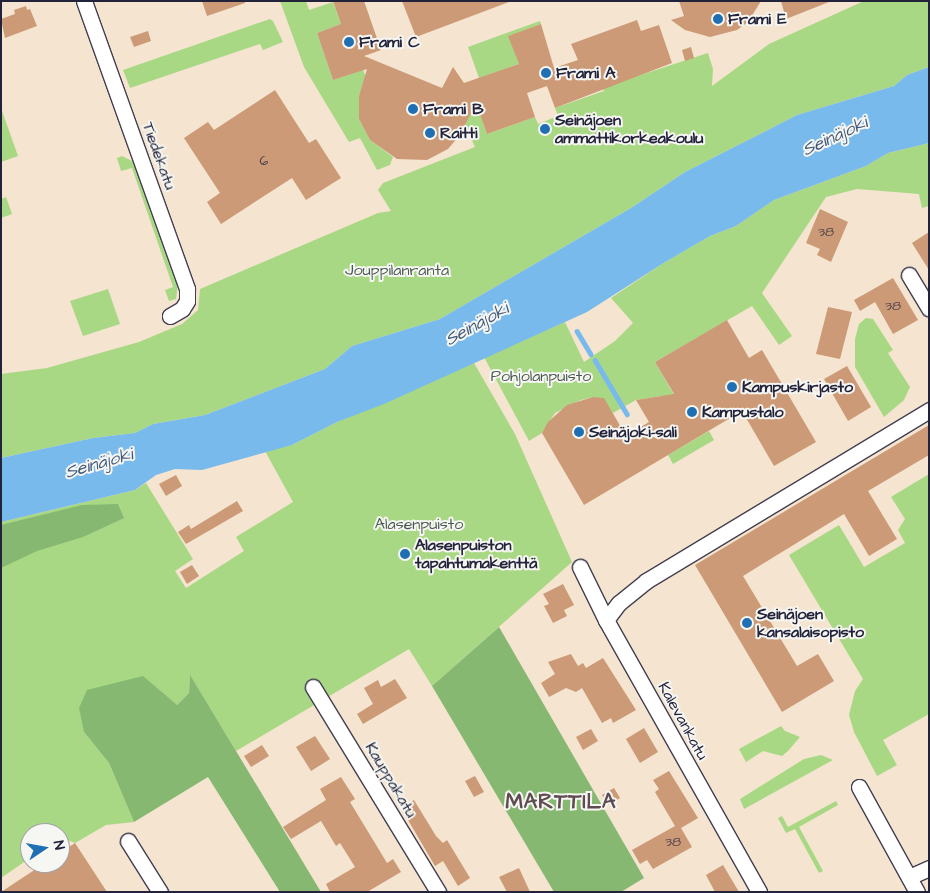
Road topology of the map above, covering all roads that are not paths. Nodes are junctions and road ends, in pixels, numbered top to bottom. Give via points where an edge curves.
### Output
1 (84, 1) edge
2 (910, 275) dead end
3 (929, 308) edge
4 (170, 316) dead end
5 (929, 410) edge
6 (580, 567) dead end
7 (606, 620) junction
8 (313, 687) dead end
9 (859, 787) dead end
10 (128, 841) dead end
11 (929, 868) edge
12 (909, 877) junction
13 (160, 892) edge
14 (438, 892) edge
15 (759, 892) edge
16 (917, 892) edge

1 - 4 street, Tiedekatu via 187,289 187,301 182,309
2 - 3 street
5 - 7 street via 646,581 619,603
6 - 7 street, Kalevankatu
7 - 15 street, Kalevankatu
8 - 14 street, Kauppakatu
9 - 12 street
10 - 13 street
11 - 12 street
12 - 16 street

